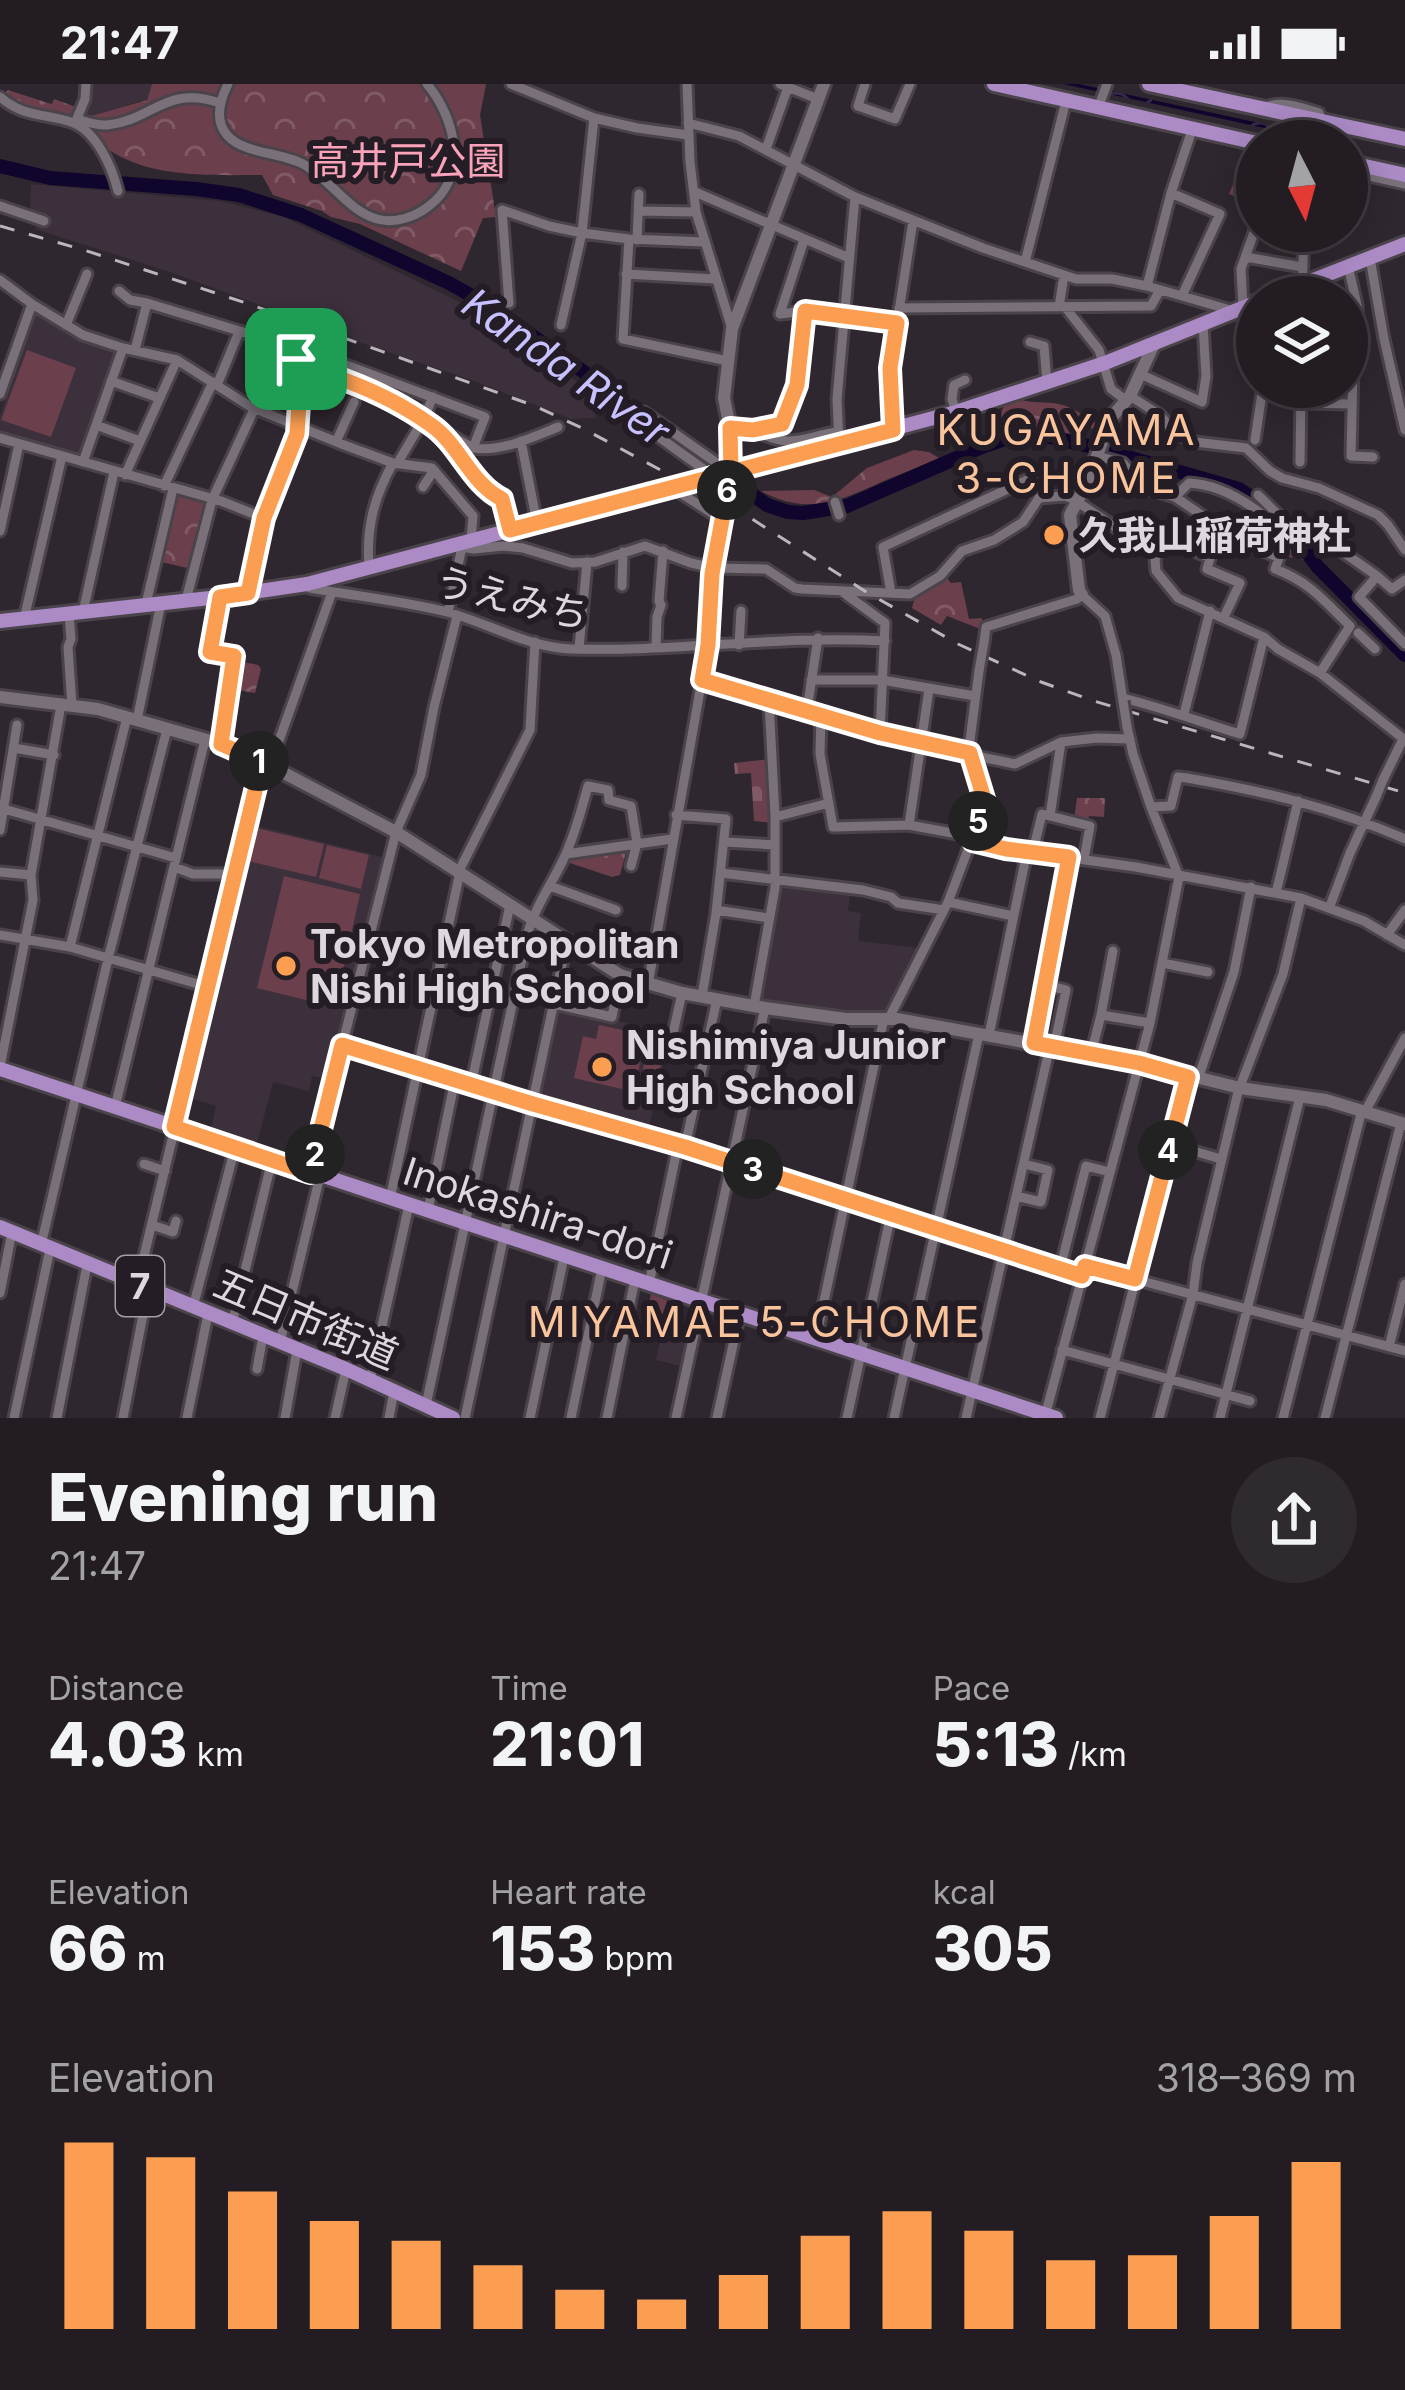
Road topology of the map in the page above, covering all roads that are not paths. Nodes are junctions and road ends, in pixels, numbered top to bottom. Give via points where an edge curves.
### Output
1 (86, 84) edge
2 (228, 84) edge
3 (511, 84) edge
4 (687, 84) edge
5 (824, 84) edge
6 (866, 84) edge
7 (910, 84) edge
8 (994, 84) edge
9 (1149, 84) edge
10 (1187, 84) edge
11 (430, 85) edge
12 (784, 86) edge
13 (536, 88) edge
14 (1102, 96) edge
15 (1203, 96) junction
16 (0, 98) edge
17 (818, 99) junction
18 (1064, 100) junction
19 (220, 103) junction
20 (35, 116) junction
21 (594, 118) junction
22 (76, 121) junction
23 (688, 129) junction
24 (1192, 130) junction
25 (28, 132) dead end
26 (1236, 139) edge
27 (1405, 139) edge
28 (766, 149) junction
29 (793, 164) junction
30 (1368, 170) edge
31 (1368, 173) edge
32 (1405, 175) edge
33 (1405, 184) edge
34 (117, 186) dead end
35 (694, 192) junction
36 (1171, 193) junction
37 (639, 194) dead end
38 (855, 197) junction
39 (0, 206) edge
40 (639, 211) junction
41 (697, 212) junction
42 (44, 221) dead end
43 (913, 221) junction
44 (770, 225) junction
45 (582, 232) junction
46 (633, 240) junction
47 (804, 240) junction
48 (704, 242) junction
49 (1405, 244) edge
50 (1248, 252) edge
51 (1303, 252) edge
52 (1246, 257) junction
53 (504, 258) junction
54 (850, 258) junction
55 (1370, 258) junction
56 (490, 260) dead end
57 (1025, 262) junction
58 (1348, 266) junction
59 (1302, 267) junction
60 (87, 274) dead end
61 (626, 274) junction
62 (1064, 275) junction
63 (1242, 276) edge
64 (1302, 276) edge
65 (1330, 276) edge
66 (1350, 276) edge
67 (716, 279) junction
68 (0, 280) edge
69 (1148, 286) junction
70 (1160, 290) junction
71 (118, 291) dead end
72 (1182, 296) junction
73 (147, 303) junction
74 (508, 303) dead end
75 (32, 304) junction
76 (1236, 305) edge
77 (1062, 307) junction
78 (899, 308) junction
79 (805, 311) junction
80 (1236, 311) edge
81 (844, 315) junction
82 (897, 323) junction
83 (1203, 324) junction
84 (66, 325) junction
85 (562, 326) dead end
86 (732, 329) junction
87 (239, 332) junction
88 (1030, 342) dead end
89 (276, 344) junction
90 (1154, 344) junction
91 (129, 349) junction
92 (1405, 357) edge
93 (177, 360) junction
94 (728, 361) junction
95 (1105, 363) junction
96 (1390, 363) junction
97 (272, 374) dead end
98 (1140, 374) junction
99 (965, 380) dead end
100 (111, 381) junction
101 (215, 383) junction
102 (1047, 383) junction
103 (591, 388) dead end
104 (0, 394) edge
105 (433, 397) junction
106 (159, 398) junction
107 (1128, 398) junction
108 (354, 402) dead end
109 (1260, 408) edge
110 (1301, 408) edge
111 (1351, 408) edge
112 (256, 409) junction
113 (644, 412) dead end
114 (956, 412) junction
115 (423, 420) junction
116 (96, 425) junction
117 (298, 426) junction
118 (557, 427) dead end
119 (436, 428) junction
120 (730, 428) junction
121 (753, 430) junction
122 (893, 430) junction
123 (1405, 430) edge
124 (0, 438) edge
125 (838, 438) junction
126 (1255, 440) dead end
127 (140, 441) junction
128 (521, 441) junction
129 (336, 442) junction
130 (19, 444) junction
131 (473, 448) junction
132 (1098, 452) junction
133 (62, 456) junction
134 (1373, 457) dead end
135 (83, 461) junction
136 (1300, 462) dead end
137 (395, 464) junction
138 (434, 470) junction
139 (119, 473) junction
140 (725, 479) junction
141 (168, 487) junction
142 (423, 487) dead end
143 (671, 487) junction
144 (4, 494) edge
145 (1258, 495) dead end
146 (1046, 496) junction
147 (1175, 497) junction
148 (212, 500) junction
149 (836, 502) dead end
150 (1077, 502) junction
151 (838, 515) dead end
152 (264, 518) junction
153 (721, 519) junction
154 (537, 523) junction
155 (1288, 528) junction
156 (510, 530) junction
157 (0, 531) edge
158 (463, 544) junction
159 (1405, 550) edge
160 (663, 551) junction
161 (623, 552) junction
162 (1157, 555) junction
163 (587, 562) junction
164 (369, 567) junction
165 (713, 568) junction
166 (1377, 576) junction
167 (1405, 580) edge
168 (308, 584) junction
169 (622, 586) dead end
170 (840, 589) junction
171 (332, 592) junction
172 (248, 593) junction
173 (891, 593) junction
174 (1082, 595) junction
175 (220, 597) junction
176 (186, 600) junction
177 (154, 603) junction
178 (741, 611) dead end
179 (1210, 611) junction
180 (76, 613) junction
181 (453, 614) junction
182 (1224, 617) junction
183 (24, 619) junction
184 (0, 621) edge
185 (1358, 633) dead end
186 (1264, 637) junction
187 (818, 638) junction
188 (885, 641) junction
189 (535, 642) junction
190 (1405, 644) edge
191 (708, 645) junction
192 (739, 645) junction
193 (656, 646) junction
194 (579, 648) junction
195 (1376, 650) dead end
196 (1320, 673) junction
197 (702, 680) junction
198 (811, 680) junction
199 (882, 680) junction
200 (929, 688) junction
201 (975, 696) junction
202 (0, 697) edge
203 (1123, 699) junction
204 (769, 701) junction
205 (67, 705) junction
206 (807, 710) junction
207 (1184, 714) junction
208 (820, 715) junction
209 (132, 719) junction
210 (17, 725) dead end
211 (167, 729) junction
212 (880, 733) junction
213 (1404, 739) edge
214 (205, 740) junction
215 (1130, 740) junction
216 (1061, 742) junction
217 (922, 743) junction
218 (221, 744) junction
219 (14, 748) junction
220 (54, 754) junction
221 (970, 754) junction
222 (266, 764) junction
223 (1298, 801) junction
224 (829, 803) junction
225 (3, 806) edge
226 (1151, 807) junction
227 (859, 812) dead end
228 (676, 815) junction
229 (1050, 816) junction
230 (775, 817) junction
231 (41, 820) junction
232 (1364, 820) junction
233 (909, 825) junction
234 (859, 826) junction
235 (0, 830) edge
236 (401, 835) junction
237 (98, 836) junction
238 (1405, 838) edge
239 (672, 839) junction
240 (974, 839) junction
241 (725, 842) junction
242 (638, 843) junction
243 (775, 845) junction
244 (137, 848) junction
245 (1030, 852) junction
246 (566, 854) junction
247 (1069, 857) junction
248 (1084, 859) junction
249 (175, 862) junction
250 (631, 866) dead end
251 (0, 872) edge
252 (460, 873) junction
253 (721, 873) junction
254 (236, 874) junction
255 (1178, 874) junction
256 (32, 875) junction
257 (775, 878) junction
258 (550, 886) junction
259 (1251, 887) junction
260 (1276, 892) junction
261 (1301, 898) junction
262 (510, 905) junction
263 (946, 906) junction
264 (1330, 906) junction
265 (616, 910) dead end
266 (716, 910) junction
267 (1405, 910) edge
268 (1013, 916) junction
269 (770, 918) junction
270 (532, 919) junction
271 (0, 935) edge
272 (1388, 935) junction
273 (25, 939) junction
274 (567, 941) junction
275 (1405, 945) edge
276 (70, 947) junction
277 (1113, 951) dead end
278 (108, 959) junction
279 (1162, 963) junction
280 (149, 970) junction
281 (1208, 972) dead end
282 (620, 975) junction
283 (648, 985) junction
284 (1045, 985) junction
285 (208, 987) junction
286 (682, 993) junction
287 (709, 998) junction
288 (554, 1004) junction
289 (759, 1007) junction
290 (1101, 1015) junction
291 (887, 1018) junction
292 (1150, 1022) junction
293 (984, 1035) junction
294 (1405, 1038) edge
295 (1034, 1043) junction
296 (342, 1045) junction
297 (1052, 1047) junction
298 (705, 1054) junction
299 (1091, 1054) junction
300 (1139, 1063) junction
301 (0, 1068) edge
302 (418, 1069) junction
303 (1193, 1078) junction
304 (455, 1081) junction
305 (471, 1085) junction
306 (1240, 1088) junction
307 (494, 1092) junction
308 (76, 1095) junction
309 (1300, 1097) junction
310 (533, 1104) junction
311 (115, 1107) junction
312 (1364, 1110) junction
313 (1403, 1124) edge
314 (174, 1127) junction
315 (1169, 1144) junction
316 (682, 1146) junction
317 (235, 1148) junction
318 (1221, 1159) junction
319 (272, 1160) junction
320 (731, 1162) junction
321 (144, 1164) dead end
322 (1024, 1164) junction
323 (164, 1171) junction
324 (1111, 1172) junction
325 (315, 1174) junction
326 (1016, 1196) junction
327 (390, 1199) junction
328 (846, 1200) junction
329 (409, 1205) junction
330 (428, 1212) junction
331 (891, 1214) junction
332 (176, 1221) dead end
333 (467, 1224) junction
334 (152, 1225) junction
335 (935, 1229) junction
336 (6, 1230) edge
337 (505, 1237) junction
338 (45, 1247) junction
339 (1004, 1251) junction
340 (564, 1256) junction
341 (87, 1265) junction
342 (602, 1268) junction
343 (1060, 1269) junction
344 (1084, 1271) junction
345 (1135, 1279) junction
346 (642, 1282) junction
347 (1405, 1284) edge
348 (143, 1287) junction
349 (0, 1292) edge
350 (1192, 1294) junction
351 (702, 1302) junction
352 (1247, 1309) junction
353 (200, 1311) junction
354 (740, 1313) junction
355 (232, 1324) junction
356 (1307, 1325) junction
357 (1347, 1335) junction
358 (263, 1336) junction
359 (816, 1339) junction
360 (280, 1342) junction
361 (1389, 1347) junction
362 (297, 1350) junction
363 (1062, 1350) junction
364 (1405, 1351) edge
365 (860, 1354) junction
366 (1113, 1364) junction
367 (257, 1369) dead end
368 (346, 1369) junction
369 (905, 1369) junction
370 (370, 1380) junction
371 (1171, 1380) junction
372 (394, 1391) junction
373 (972, 1391) junction
374 (1226, 1395) junction
375 (1250, 1401) dead end
376 (426, 1405) junction
377 (1049, 1417) edge
378 (14, 1418) edge
379 (57, 1418) edge
380 (123, 1418) edge
381 (187, 1418) edge
382 (285, 1418) edge
383 (335, 1418) edge
384 (388, 1418) edge
385 (452, 1418) edge
386 (465, 1418) edge
387 (530, 1418) edge
388 (571, 1418) edge
389 (607, 1418) edge
390 (676, 1418) edge
391 (717, 1418) edge
392 (847, 1418) edge
393 (894, 1418) edge
394 (966, 1418) edge
395 (1100, 1418) edge
396 (1159, 1418) edge
397 (1220, 1418) edge
398 (1283, 1418) edge
399 (1325, 1418) edge

1 - 22 street
2 - 19 street
3 - 13 street
4 - 23 street
5 - 17 street
6 - 7 street via 858,106 895,119
8 - 18 main road
9 - 15 main road
10 - 15 street
11 - 19 street via 454,142 453,173 442,196 394,220 364,213 309,167 238,144 221,126
12 - 17 street
12 - 28 street
13 - 21 street
14 - 18 main road
14 - 24 main road
15 - 27 main road
16 - 20 street
17 - 29 street
18 - 57 street
19 - 22 street via 178,97 116,123
20 - 22 street
20 - 25 street
21 - 23 street
21 - 45 street
22 - 34 street via 97,143
23 - 28 street
23 - 35 street
24 - 26 main road
24 - 36 street
28 - 29 street
29 - 38 street
29 - 44 street
30 - 32 main road
31 - 33 street
35 - 41 street
35 - 44 street
36 - 69 street
36 - 72 street via 1220,214
37 - 40 street
38 - 43 street
38 - 54 street
39 - 42 street
40 - 41 street
40 - 46 street
41 - 48 street
43 - 57 street
43 - 78 street
44 - 47 street
44 - 86 street
45 - 46 street
45 - 53 street via 502,210
45 - 85 street
46 - 48 street
46 - 61 street
47 - 54 street
47 - 79 street via 780,310
48 - 67 street
49 - 55 main road
50 - 52 street
51 - 59 street
52 - 59 street
52 - 63 street
53 - 56 street
53 - 74 street
54 - 81 street
55 - 58 main road
55 - 96 street
57 - 62 street
58 - 65 main road
58 - 66 street
59 - 64 street
60 - 84 street
61 - 67 street
61 - 94 street via 622,339
62 - 69 street
62 - 77 street
67 - 86 street
68 - 75 street
69 - 70 street
70 - 72 street
70 - 77 street via 1151,306
71 - 73 street
72 - 76 street
73 - 87 street
73 - 91 street
75 - 84 street
75 - 104 street
77 - 78 street
77 - 95 street
78 - 82 street
79 - 81 street
79 - 121 street via 797,385 782,424
80 - 83 main road
81 - 82 street
81 - 125 street
82 - 122 street
83 - 90 main road
83 - 98 street via 1202,403
84 - 91 street
86 - 94 street
87 - 89 street
87 - 101 street
88 - 102 street via 1045,346
89 - 105 street
89 - 115 street via 311,369
89 - 117 street via 267,366 300,389
90 - 95 main road
90 - 98 street
91 - 93 street
91 - 100 street
92 - 96 street
93 - 101 street
93 - 106 street
94 - 120 street
95 - 102 main road
95 - 107 street via 1111,389
96 - 123 street
97 - 112 street
98 - 107 street
99 - 114 street via 954,385
100 - 106 street
100 - 116 street
101 - 112 street
101 - 141 street
102 - 114 main road
103 - 140 street
105 - 115 street
105 - 131 street via 484,417
106 - 127 street
107 - 132 street
107 - 159 street via 1175,433 1246,448 1282,478 1378,515
108 - 129 street
109 - 126 street
110 - 136 street
111 - 134 street via 1351,456
112 - 117 street
112 - 148 street
113 - 140 street
114 - 122 main road
115 - 119 street
115 - 137 street
116 - 127 street
116 - 135 street
117 - 129 street
117 - 152 street
118 - 128 street
119 - 131 street
119 - 156 street via 502,499
120 - 121 street
120 - 140 street
121 - 125 street via 775,441
122 - 125 main road
124 - 130 street
125 - 140 main road
127 - 139 street
128 - 131 street
128 - 154 street
129 - 137 street
130 - 133 street
130 - 144 street
132 - 147 street via 1124,463 1142,487
132 - 150 street
133 - 135 street
133 - 183 street
135 - 139 street
137 - 138 street
137 - 164 street via 372,508
138 - 142 street
138 - 158 street via 472,516
139 - 141 street
139 - 180 street
140 - 143 main road
140 - 153 street
141 - 148 street
141 - 177 street
143 - 153 street
143 - 154 main road
144 - 157 street
145 - 155 street
146 - 150 street
146 - 173 street via 1023,522 962,550 921,589
146 - 173 street via 1040,477 1027,480 883,547
147 - 155 street via 1201,483
147 - 196 street via 1279,558 1275,569 1300,579 1350,626
148 - 152 street
148 - 176 street
149 - 151 street
150 - 162 street
150 - 174 street via 1070,524
152 - 172 street
153 - 165 street
154 - 156 main road
155 - 166 street via 1330,543
156 - 158 main road
158 - 163 street
158 - 164 main road
158 - 181 street
160 - 161 street via 645,545
160 - 165 street
160 - 193 street
161 - 163 street
161 - 169 street
162 - 179 street via 1156,571 1178,598
162 - 182 street via 1165,538 1210,558 1207,569 1240,583
163 - 194 street
164 - 168 main road
165 - 170 street via 760,567 795,588
165 - 191 street
166 - 167 street via 1393,589
166 - 190 street via 1358,597
168 - 171 street, うえみち
168 - 172 main road
170 - 173 street
170 - 188 street via 885,623
171 - 181 street, うえみち
171 - 222 street
172 - 175 main road
174 - 201 street, bridge via 986,627
174 - 203 street via 1106,616
175 - 176 main road
175 - 218 street via 210,652 234,656
176 - 177 main road
177 - 180 main road
177 - 209 street
178 - 192 street
179 - 182 street
179 - 207 street
180 - 183 main road
180 - 205 street
181 - 189 street, うえみち
181 - 236 street
182 - 186 street
183 - 184 main road
185 - 195 street
186 - 196 street
186 - 207 street via 1240,734
187 - 188 street, うえみち
187 - 192 street, うえみち
187 - 198 street
188 - 199 street
189 - 194 street, うえみち
189 - 252 street via 530,730
191 - 192 street, うえみち
191 - 193 street, うえみち
191 - 197 street
193 - 194 street, うえみち
196 - 213 street
197 - 204 street
197 - 228 street
198 - 199 street
198 - 206 street
199 - 200 street
199 - 212 street
200 - 201 street
200 - 217 street
201 - 221 street
202 - 205 street
203 - 207 street
203 - 215 street, bridge
204 - 206 street
204 - 230 street
205 - 209 street
205 - 220 street
206 - 208 street
208 - 212 street
208 - 224 street
209 - 211 street
209 - 237 street
210 - 219 street
211 - 214 street
211 - 244 street
212 - 217 street
213 - 232 street, bridge
214 - 218 street
214 - 249 street
215 - 216 street
215 - 226 street
216 - 221 street via 1015,764
216 - 229 street
217 - 221 street
217 - 233 street
218 - 222 street
219 - 220 street
219 - 225 street
220 - 231 street
221 - 240 street via 985,802
222 - 236 street
222 - 254 street
223 - 226 street via 1178,777 1171,806
223 - 232 street
223 - 260 street
224 - 230 street
224 - 234 street via 833,827
225 - 231 street
225 - 235 street
226 - 255 street
227 - 234 street
228 - 239 street
228 - 241 street via 726,819
229 - 245 street via 1042,814
229 - 248 street via 1090,826
230 - 243 street
231 - 237 street
231 - 256 street
232 - 238 street
232 - 264 street
233 - 234 street
233 - 240 street
236 - 252 street
236 - 296 street
237 - 244 street
237 - 276 street
239 - 242 street
239 - 283 street
240 - 245 street
240 - 263 street
241 - 243 street
241 - 253 street
242 - 246 street
242 - 246 street via 631,806 588,786
242 - 250 street
243 - 257 street
244 - 249 street
244 - 278 street
245 - 247 street
245 - 268 street
246 - 258 street
247 - 248 street
247 - 284 street
248 - 255 street
249 - 254 street via 194,874
249 - 280 street
251 - 256 street
252 - 262 street
252 - 302 street
253 - 257 street
253 - 266 street
254 - 285 street
255 - 259 street
255 - 279 street
256 - 273 street
257 - 263 street
257 - 269 street
258 - 265 street
258 - 270 street
259 - 260 street
259 - 303 street via 1234,972
260 - 261 street
261 - 264 street
261 - 306 street via 1283,974
262 - 270 street
262 - 305 street
263 - 268 street
263 - 291 street
264 - 272 street
266 - 269 street
266 - 287 street
267 - 272 street
268 - 293 street
269 - 289 street
270 - 274 street
270 - 307 street
271 - 273 street
272 - 275 street
273 - 276 street
273 - 301 street
274 - 282 street
274 - 288 street
276 - 278 street
277 - 290 street
278 - 280 street
278 - 308 street
279 - 281 street
279 - 292 street
280 - 285 street
280 - 311 street
282 - 283 street
282 - 288 street via 612,1017
283 - 286 street
284 - 295 street
284 - 297 street via 1066,991
285 - 314 street
286 - 287 street
286 - 298 street via 670,1048
287 - 289 street
287 - 298 street
288 - 310 street
289 - 291 street
289 - 320 street
290 - 292 street
290 - 299 street
291 - 293 street
291 - 328 street
292 - 300 street
293 - 295 street
293 - 335 street
294 - 312 street
295 - 297 street
296 - 302 street
296 - 325 street
297 - 299 street
297 - 322 street
298 - 316 street
299 - 300 street
300 - 303 street
300 - 324 street
301 - 308 main road, Inokashira-dori
302 - 304 street
302 - 327 street
303 - 306 street
303 - 315 street
304 - 305 street
304 - 330 street
305 - 307 street
306 - 309 street
306 - 318 street
307 - 310 street
307 - 333 street
308 - 311 main road, Inokashira-dori
308 - 338 street
309 - 312 street
309 - 352 street
310 - 316 street
310 - 337 street
311 - 314 main road, Inokashira-dori
312 - 313 street
312 - 356 street
313 - 357 street
314 - 317 main road, Inokashira-dori
314 - 323 street
315 - 318 street
315 - 345 street
316 - 320 street
316 - 346 street
317 - 319 main road, Inokashira-dori
317 - 353 street
318 - 350 street
319 - 325 main road, Inokashira-dori
319 - 355 street
320 - 328 street
320 - 351 street
321 - 323 street
322 - 326 street
322 - 326 street via 1048,1170 1041,1202
323 - 334 street
324 - 343 street via 1086,1166
324 - 344 street
325 - 327 main road, Inokashira-dori
325 - 360 street
326 - 339 street
327 - 329 main road, Inokashira-dori
328 - 331 street
328 - 359 street
329 - 330 main road, Inokashira-dori
329 - 370 street
330 - 333 main road, Inokashira-dori
331 - 335 street
331 - 365 street
332 - 334 street via 173,1232
333 - 337 main road, Inokashira-dori
333 - 376 street
334 - 348 street
335 - 339 street
335 - 369 street
336 - 338 main road, 五日市街道 / 7
336 - 349 street
337 - 340 main road, Inokashira-dori
337 - 386 street
338 - 341 main road, 五日市街道 / 7
338 - 378 street
339 - 343 street
339 - 373 street
340 - 342 main road, Inokashira-dori
340 - 387 street
341 - 348 main road, 五日市街道 / 7
341 - 379 street
342 - 346 main road, Inokashira-dori
342 - 388 street
343 - 344 street
344 - 345 street
344 - 363 street
345 - 350 street
345 - 366 street
346 - 351 main road, Inokashira-dori
346 - 389 street
347 - 361 street
348 - 353 main road, 五日市街道 / 7
348 - 380 street
350 - 352 street
350 - 371 street
351 - 354 main road, Inokashira-dori
351 - 390 street
352 - 356 street
352 - 374 street
353 - 355 main road, 五日市街道 / 7
353 - 381 street
354 - 359 main road, Inokashira-dori
354 - 391 street
355 - 358 main road, 五日市街道 / 7
356 - 357 street
356 - 398 street
357 - 361 street
357 - 399 street
358 - 360 main road, 五日市街道 / 7
358 - 367 street
359 - 365 main road, Inokashira-dori
360 - 362 main road, 五日市街道 / 7
361 - 364 street
362 - 368 main road, 五日市街道 / 7
362 - 382 street
363 - 366 street
363 - 377 street
365 - 369 main road, Inokashira-dori
365 - 392 street
366 - 371 street
366 - 395 street
368 - 370 main road, 五日市街道 / 7
368 - 383 street
369 - 373 main road, Inokashira-dori
369 - 393 street
370 - 372 main road, 五日市街道 / 7
371 - 374 street
371 - 396 street
372 - 376 main road, 五日市街道 / 7
372 - 384 street
373 - 377 main road, Inokashira-dori
373 - 394 street
374 - 375 street
374 - 397 street
376 - 385 main road, 五日市街道 / 7

